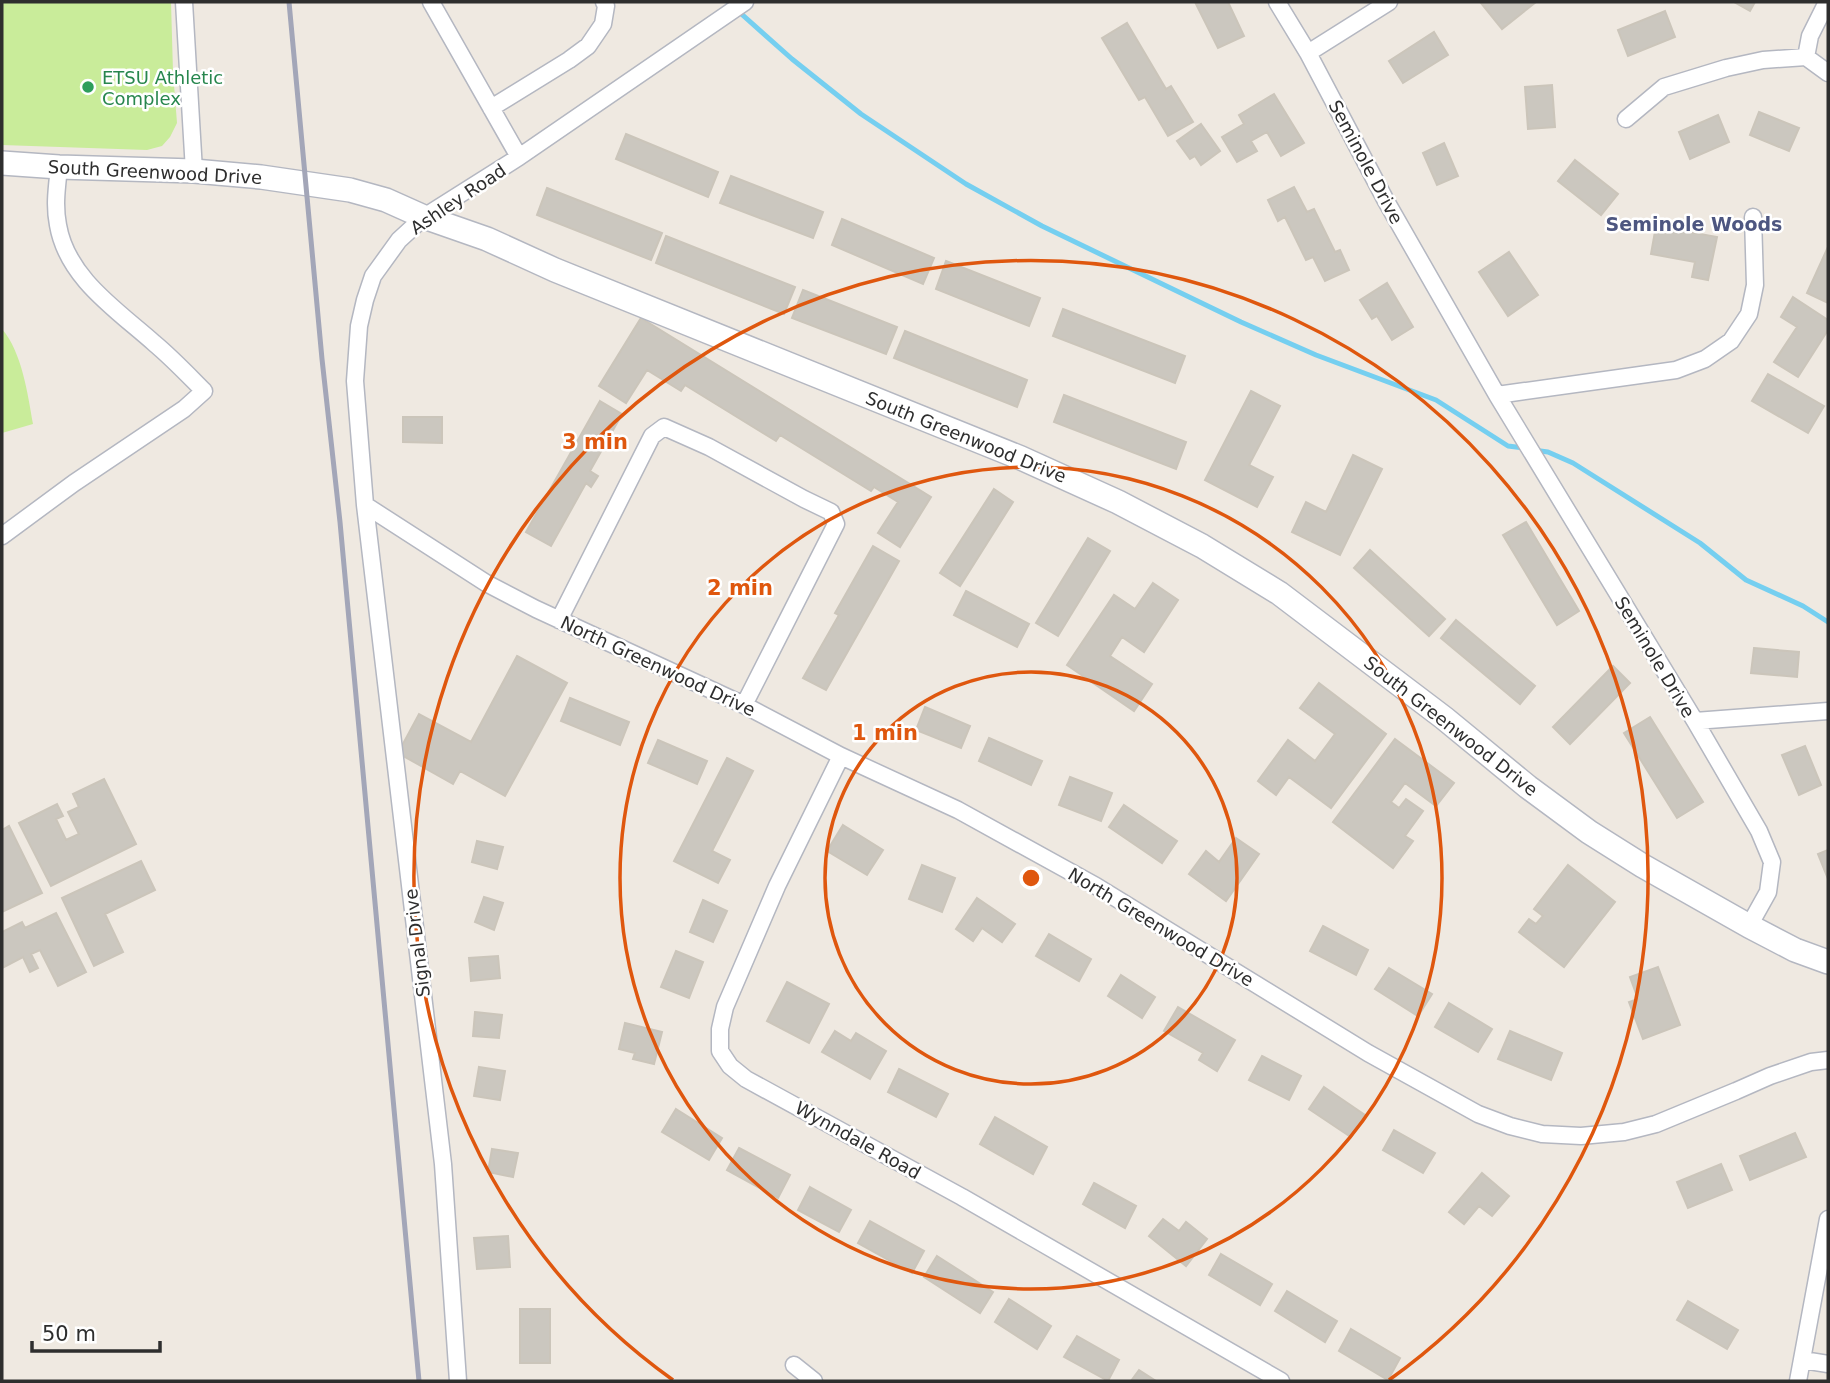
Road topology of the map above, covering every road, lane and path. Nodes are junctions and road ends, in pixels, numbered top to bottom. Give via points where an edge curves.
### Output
1 (184, 2) edge
2 (431, 2) edge
3 (604, 2) edge
4 (745, 2) edge
5 (1277, 2) edge
6 (1389, 2) edge
7 (1827, 2) edge
8 (1308, 53) junction
9 (1806, 57) junction
10 (1828, 73) edge
11 (491, 108) junction
12 (1626, 119) dead end
13 (519, 158) junction
14 (2, 163) edge
15 (59, 167) junction
16 (194, 171) junction
17 (424, 217) junction
18 (1753, 217) dead end
19 (1497, 395) junction
20 (365, 505) junction
21 (2, 536) edge
22 (559, 620) junction
23 (744, 705) junction
24 (1828, 712) edge
25 (1695, 721) junction
26 (841, 756) junction
27 (1749, 926) junction
28 (1828, 962) edge
29 (1828, 1060) edge
30 (1828, 1219) edge
31 (1802, 1360) junction
32 (1828, 1364) edge
33 (794, 1365) dead end
34 (458, 1381) edge
35 (814, 1381) edge
36 (1282, 1381) edge
37 (1798, 1381) edge

1 - 16 street
2 - 11 street
3 - 11 street via 603,23 588,46
4 - 13 street, Ashley Road
5 - 8 street, Seminole Drive
6 - 8 street
7 - 9 street via 1810,36
8 - 19 street, Seminole Drive
9 - 10 street
9 - 12 street via 1763,60 1664,87
11 - 13 street
13 - 17 street, Ashley Road
14 - 15 street, South Greenwood Drive
15 - 16 street, South Greenwood Drive
15 - 21 street via 58,228 77,272 204,391 184,410
16 - 17 street, South Greenwood Drive via 350,190
17 - 20 street, Ashley Road via 399,240 373,276 359,326 355,381
17 - 27 street, South Greenwood Drive via 1021,458 1202,545 1279,593 1589,832
18 - 19 street via 1755,285 1749,314 1731,341 1705,359 1676,370
19 - 25 street, Seminole Drive
20 - 22 street, North Greenwood Drive via 486,583
20 - 34 street, Signal Drive via 443,1164
22 - 23 street, North Greenwood Drive
22 - 23 street via 652,436 664,427 709,447 831,512 836,524
23 - 26 street, North Greenwood Drive
24 - 25 street
25 - 27 street, Seminole Drive via 1772,862 1768,892
26 - 29 street, North Greenwood Drive via 958,810 1096,886 1368,1053 1478,1114 1510,1126 1542,1134 1624,1132 1656,1124 1770,1076
26 - 36 street, Wynndale Road via 724,1007 720,1051 730,1066
27 - 28 street, South Greenwood Drive
30 - 31 street
31 - 32 street
31 - 37 street
33 - 35 street

